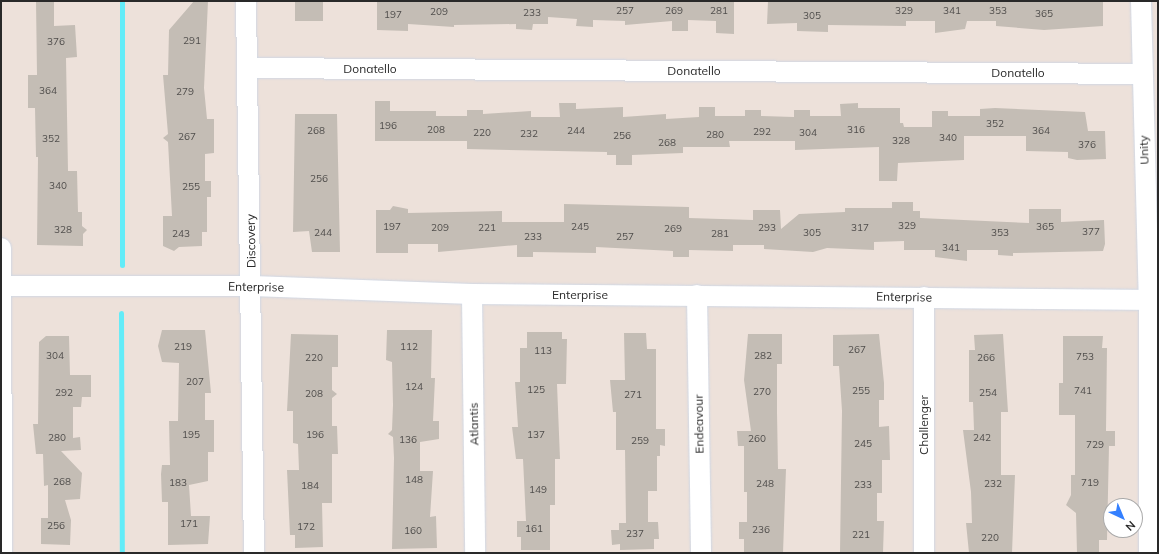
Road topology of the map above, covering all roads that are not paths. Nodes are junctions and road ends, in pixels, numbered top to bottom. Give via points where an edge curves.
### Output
1 (246, 1) edge
2 (1141, 1) edge
3 (247, 68) junction
4 (1141, 74) junction
5 (1, 248) edge
6 (2, 286) edge
7 (252, 286) junction
8 (472, 294) junction
9 (697, 295) junction
10 (924, 297) junction
11 (1153, 299) edge
12 (2, 553) edge
13 (254, 553) edge
14 (476, 553) edge
15 (701, 553) edge
16 (924, 553) edge
17 (1149, 553) edge

1 - 3 street, Discovery
2 - 4 street, Unity
3 - 4 street, Donatello
3 - 7 street, Discovery
4 - 11 street, Unity
5 - 6 street
6 - 7 street, Enterprise
6 - 12 street
7 - 8 street, Enterprise
7 - 13 street, Discovery
8 - 9 street, Enterprise
8 - 14 street, Atlantis
9 - 10 street, Enterprise
9 - 15 street, Endeavour
10 - 11 street, Enterprise
10 - 16 street, Challenger
11 - 17 street

